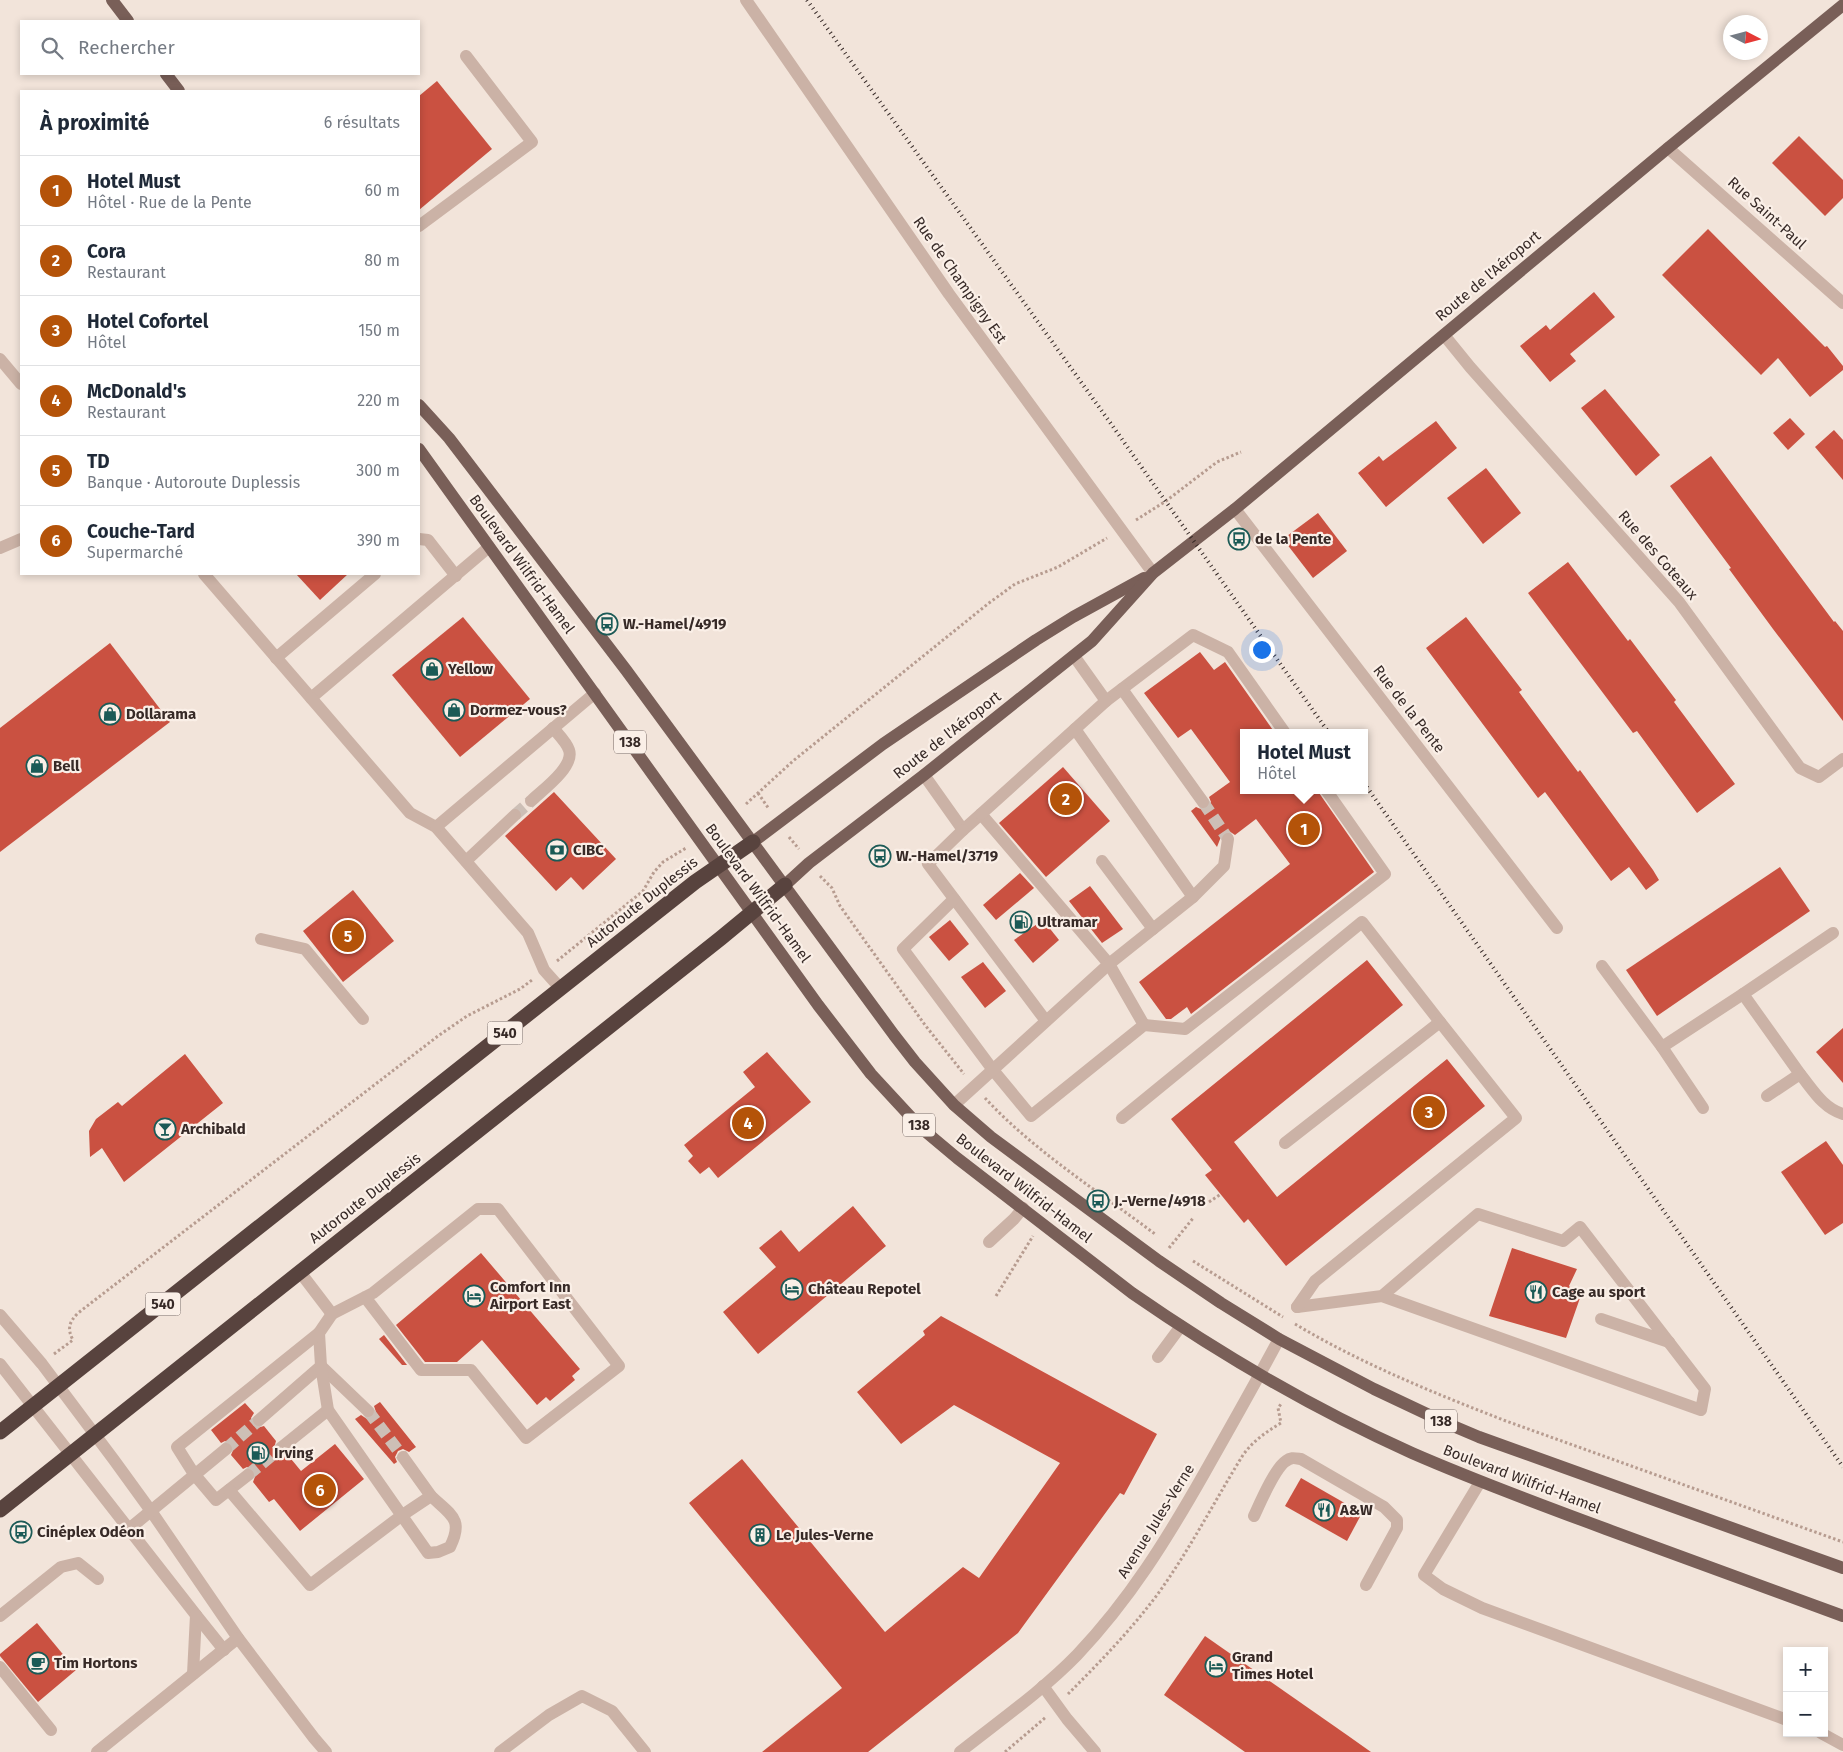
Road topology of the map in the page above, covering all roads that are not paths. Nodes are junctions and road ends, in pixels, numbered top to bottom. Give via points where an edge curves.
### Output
1 (112, 0) edge
2 (746, 0) edge
3 (1843, 5) edge
4 (127, 20) edge
5 (466, 56) dead end
6 (167, 75) edge
7 (178, 90) edge
8 (1668, 148) junction
9 (420, 225) edge
10 (1843, 303) edge
11 (1444, 335) junction
12 (0, 359) edge
13 (20, 383) edge
14 (420, 406) edge
15 (420, 450) edge
16 (1235, 509) junction
17 (20, 539) edge
18 (420, 539) edge
19 (489, 547) junction
20 (0, 548) edge
21 (1153, 574) junction
22 (205, 575) edge
23 (373, 575) edge
24 (456, 576) junction
25 (1074, 656) junction
26 (276, 658) junction
27 (1122, 689) junction
28 (595, 693) junction
29 (312, 698) junction
30 (1106, 701) junction
31 (553, 728) junction
32 (1074, 729) junction
33 (1282, 729) edge
34 (1843, 758) edge
35 (924, 775) junction
36 (1329, 794) edge
37 (530, 801) tunnel mouth
38 (1203, 802) tunnel mouth
39 (982, 814) junction
40 (515, 815) tunnel mouth
41 (436, 827) junction
42 (963, 830) junction
43 (1228, 839) tunnel mouth
44 (753, 842) junction
45 (466, 860) junction
46 (1102, 861) dead end
47 (718, 866) junction
48 (785, 885) junction
49 (1193, 896) junction
50 (954, 899) junction
51 (751, 912) junction
52 (1557, 928) dead end
53 (1153, 929) junction
54 (1833, 933) dead end
55 (261, 939) dead end
56 (1109, 964) junction
57 (1602, 966) dead end
58 (561, 989) junction
59 (1743, 994) junction
60 (363, 1019) dead end
61 (1046, 1021) junction
62 (1440, 1022) junction
63 (1144, 1025) junction
64 (1662, 1047) junction
65 (992, 1070) junction
66 (1800, 1074) junction
67 (1767, 1096) dead end
68 (954, 1105) junction
69 (1703, 1108) dead end
70 (1843, 1114) edge
71 (1122, 1118) dead end
72 (1285, 1143) dead end
73 (1023, 1208) junction
74 (989, 1242) dead end
75 (300, 1272) junction
76 (1382, 1296) junction
77 (364, 1297) junction
78 (332, 1314) junction
79 (0, 1315) edge
80 (1602, 1319) dead end
81 (1181, 1326) junction
82 (319, 1333) junction
83 (1278, 1339) junction
84 (1669, 1342) junction
85 (1158, 1357) dead end
86 (0, 1364) edge
87 (321, 1366) junction
88 (1260, 1374) junction
89 (58, 1386) junction
90 (33, 1406) junction
91 (328, 1410) junction
92 (368, 1411) tunnel mouth
93 (260, 1420) tunnel mouth
94 (0, 1432) edge
95 (95, 1434) junction
96 (282, 1447) tunnel mouth
97 (226, 1448) tunnel mouth
98 (70, 1454) junction
99 (403, 1457) tunnel mouth
100 (194, 1474) junction
101 (248, 1475) tunnel mouth
102 (1480, 1482) junction
103 (229, 1490) junction
104 (431, 1496) junction
105 (0, 1510) edge
106 (151, 1511) junction
107 (402, 1516) junction
108 (1254, 1516) dead end
109 (129, 1529) junction
110 (1843, 1568) edge
111 (98, 1579) dead end
112 (1366, 1585) dead end
113 (196, 1615) junction
114 (0, 1616) edge
115 (1843, 1616) edge
116 (238, 1638) junction
117 (224, 1650) junction
118 (0, 1667) edge
119 (193, 1674) junction
120 (1043, 1686) junction
121 (1783, 1719) edge
122 (51, 1730) dead end
123 (1828, 1737) edge
124 (1843, 1745) edge
125 (97, 1752) edge
126 (326, 1752) edge
127 (500, 1752) edge
128 (645, 1752) edge
129 (960, 1752) edge
130 (1095, 1752) edge

1 - 4 main road
2 - 21 street, Rue de Champigny Est via 949,294
3 - 8 main road, Route de l'Aéroport
5 - 9 street via 532,142
6 - 7 main road
8 - 10 street, Rue Saint-Paul
8 - 11 main road, Route de l'Aéroport
11 - 16 main road, Route de l'Aéroport
11 - 34 street, Rue des Coteaux via 1679,602 1800,768 1819,777
12 - 13 street
14 - 44 main road, Boulevard Wilfrid-Hamel via 455,445
15 - 19 main road, Boulevard Wilfrid-Hamel / 138
16 - 21 main road, Route de l'Aéroport
16 - 52 street, Rue de la Pente
17 - 20 street
18 - 24 street via 428,540
19 - 24 street
19 - 28 main road, Boulevard Wilfrid-Hamel / 138
21 - 25 main road, Route de l'Aéroport via 1092,642
21 - 44 main road, Route de l'Aéroport via 1036,640 883,744
22 - 26 street
23 - 26 street
24 - 29 street
25 - 30 street
25 - 35 main road, Route de l'Aéroport
26 - 29 street
27 - 30 street
27 - 33 street via 1193,636 1228,652
27 - 38 street
28 - 31 street
28 - 47 main road, Boulevard Wilfrid-Hamel / 138
29 - 41 street via 410,812
30 - 32 street
31 - 37 street via 569,750 568,762 566,768
31 - 41 street
32 - 39 street
32 - 49 street
35 - 42 street
35 - 48 main road, Route de l'Aéroport
36 - 63 street via 1385,874 1185,1029
39 - 42 street
39 - 56 street
40 - 45 street
41 - 45 street
42 - 50 street via 928,864
43 - 49 street via 1224,866
44 - 47 highway, Route de l'Aéroport / 540
44 - 48 main road, Boulevard Wilfrid-Hamel
45 - 58 street via 528,933 544,970
46 - 53 street
47 - 51 main road, Boulevard Wilfrid-Hamel / 138
47 - 58 highway, Autoroute Duplessis / 540
48 - 51 highway, Route de l'Aéroport
48 - 68 main road, Boulevard Wilfrid-Hamel via 879,1016
49 - 53 street
50 - 61 street
50 - 65 street via 903,949
51 - 73 main road, Boulevard Wilfrid-Hamel / 138 via 871,1074 904,1111 944,1147
51 - 75 highway, Autoroute Duplessis
53 - 56 street
54 - 59 street
55 - 60 street via 305,949
56 - 61 street
56 - 63 street
57 - 64 street
58 - 89 highway, Autoroute Duplessis / 540
59 - 64 street
59 - 66 street
61 - 65 street
62 - 71 street via 1362,922
62 - 72 street
62 - 76 street via 1516,1118 1315,1281 1297,1307
63 - 65 street via 1031,1116
64 - 69 street
65 - 68 street
66 - 67 street
66 - 70 street via 1832,1111
68 - 83 main road, Boulevard Wilfrid-Hamel / 138 via 1012,1153 1159,1261
73 - 74 street
73 - 81 main road, Boulevard Wilfrid-Hamel / 138 via 1132,1293
75 - 78 street
75 - 95 highway, Autoroute Duplessis
76 - 84 street via 1478,1214 1563,1241 1580,1227
76 - 84 street via 1701,1410 1705,1388
77 - 77 street via 478,1209 498,1209 619,1366 526,1438 471,1370 421,1370
77 - 78 street
78 - 82 street
79 - 89 street
80 - 84 street
81 - 85 street
81 - 88 main road, Boulevard Wilfrid-Hamel
82 - 87 street
82 - 100 street via 177,1447
83 - 88 street, Avenue Jules-Verne
83 - 110 main road, Boulevard Wilfrid-Hamel / 138 via 1409,1407 1471,1434
86 - 90 street
87 - 91 street
87 - 92 street
87 - 93 street
88 - 102 main road, Boulevard Wilfrid-Hamel via 1371,1434
88 - 120 street, Avenue Jules-Verne via 1149,1567 1093,1637
89 - 90 highway, Autoroute Duplessis / 540
89 - 95 street
90 - 94 highway, Autoroute Duplessis / 540
90 - 98 street
91 - 96 street
91 - 107 street
95 - 98 highway, Autoroute Duplessis
95 - 106 street
97 - 100 street
98 - 105 highway, Autoroute Duplessis
98 - 109 street
99 - 104 street
100 - 103 street via 216,1500
100 - 106 street
101 - 103 street
102 - 115 main road, Boulevard Wilfrid-Hamel
102 - 121 street via 1424,1575 1443,1589 1482,1608
103 - 107 street via 310,1585
104 - 107 street
104 - 107 street via 455,1518 457,1533 450,1547 428,1553
106 - 109 street
106 - 116 street
108 - 112 street via 1278,1470 1292,1457 1301,1459 1384,1507 1397,1520 1397,1528
109 - 113 street
111 - 114 street via 78,1563 60,1567
113 - 117 street
113 - 119 street
116 - 117 street
116 - 126 street
117 - 119 street
118 - 122 street
119 - 125 street
120 - 129 street, Avenue Jules-Verne
120 - 130 street
123 - 124 street
127 - 128 street via 549,1715 582,1696 612,1711

